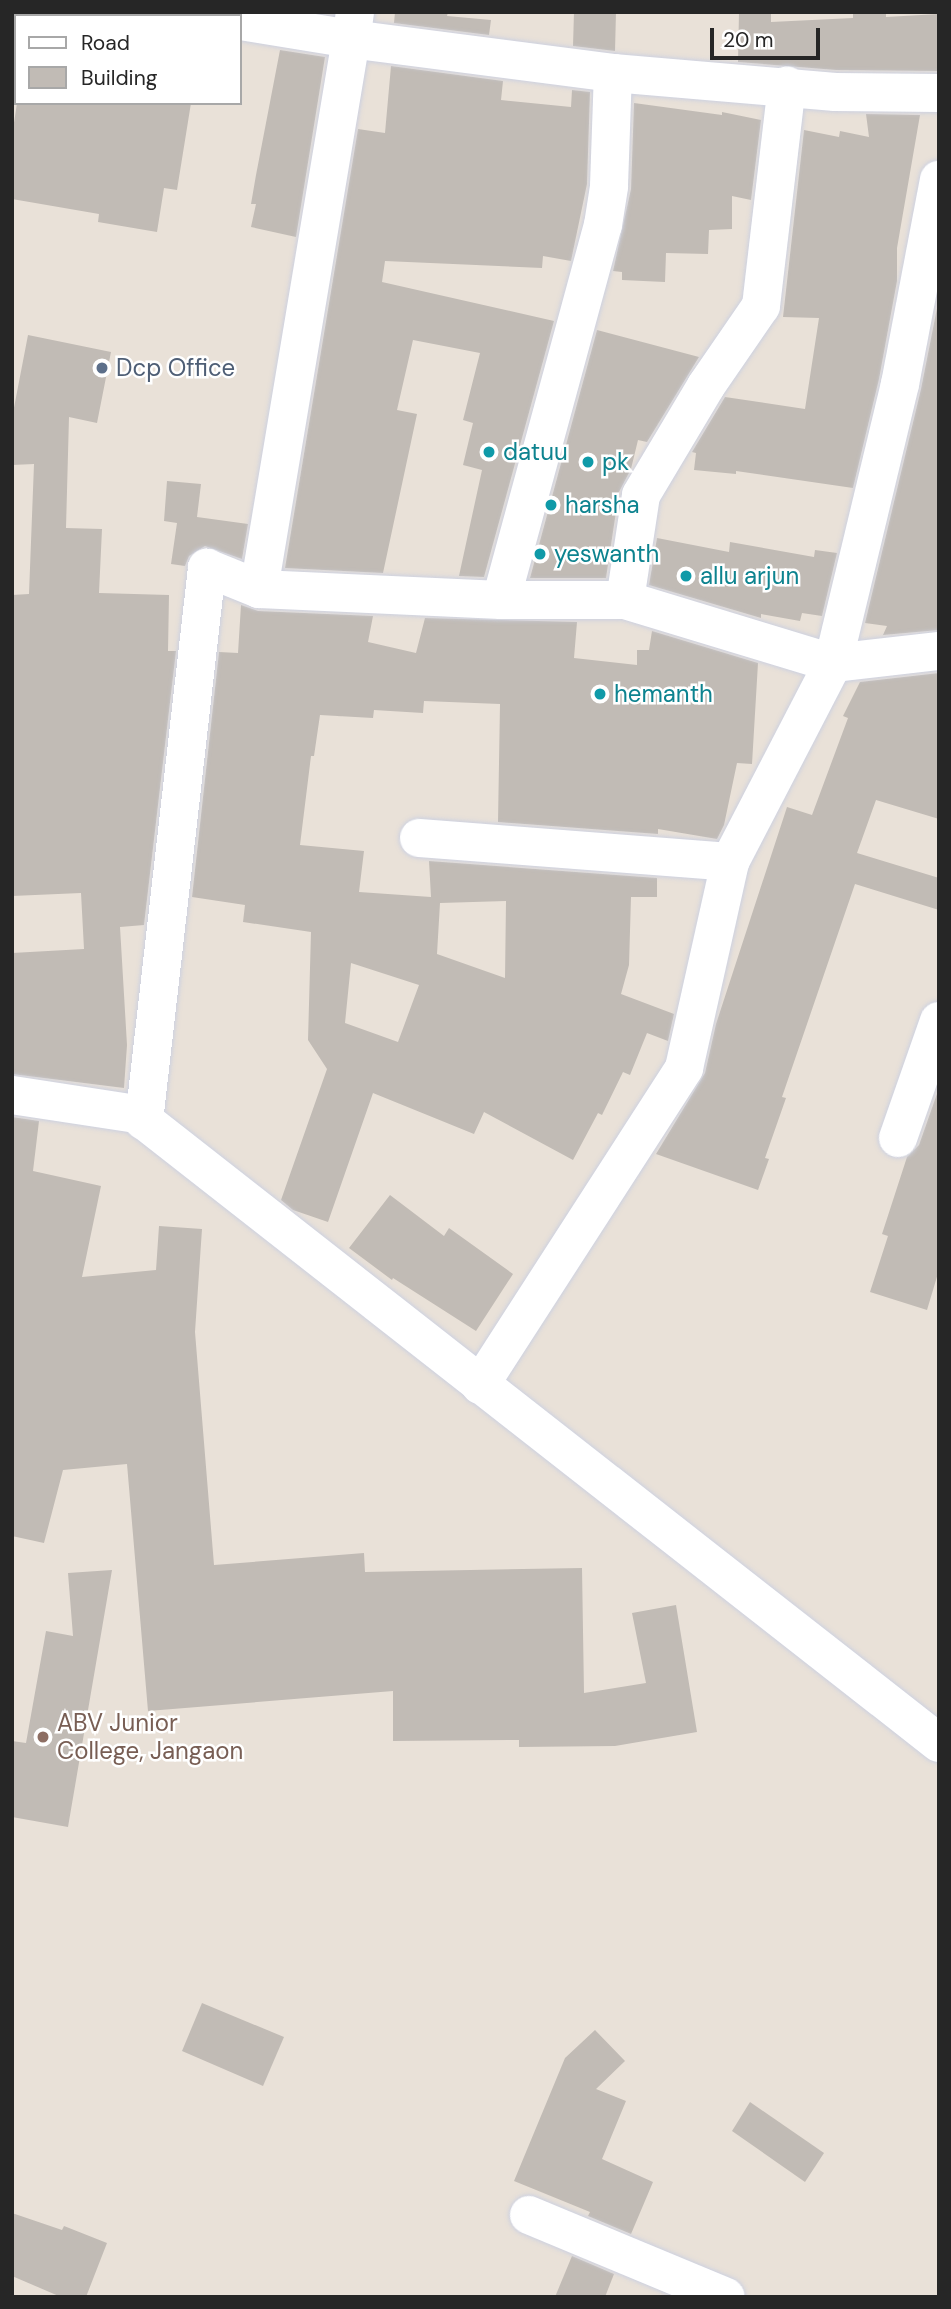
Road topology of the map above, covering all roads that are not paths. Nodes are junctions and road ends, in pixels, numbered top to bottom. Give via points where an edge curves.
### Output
1 (242, 21) edge
2 (353, 26) edge
3 (613, 73) junction
4 (787, 86) junction
5 (939, 93) edge
6 (939, 180) edge
7 (259, 589) junction
8 (501, 600) junction
9 (625, 600) junction
10 (939, 650) edge
11 (833, 663) junction
12 (419, 838) dead end
13 (730, 862) junction
14 (939, 1021) edge
15 (12, 1095) edge
16 (144, 1121) junction
17 (898, 1138) dead end
18 (480, 1385) junction
19 (939, 1743) edge
20 (528, 2215) dead end
21 (726, 2297) edge

1 - 2 street
2 - 3 street
2 - 7 street
3 - 4 street
3 - 8 street via 603,225
4 - 5 street via 835,92
4 - 9 street via 761,306 706,386 641,495
6 - 11 street via 900,384
7 - 8 street
7 - 16 street via 207,568
8 - 9 street
9 - 11 street
10 - 11 street
11 - 13 street
12 - 13 street
13 - 18 street via 684,1068
14 - 17 street
15 - 16 street via 136,1114
16 - 18 street
18 - 19 street
20 - 21 street

